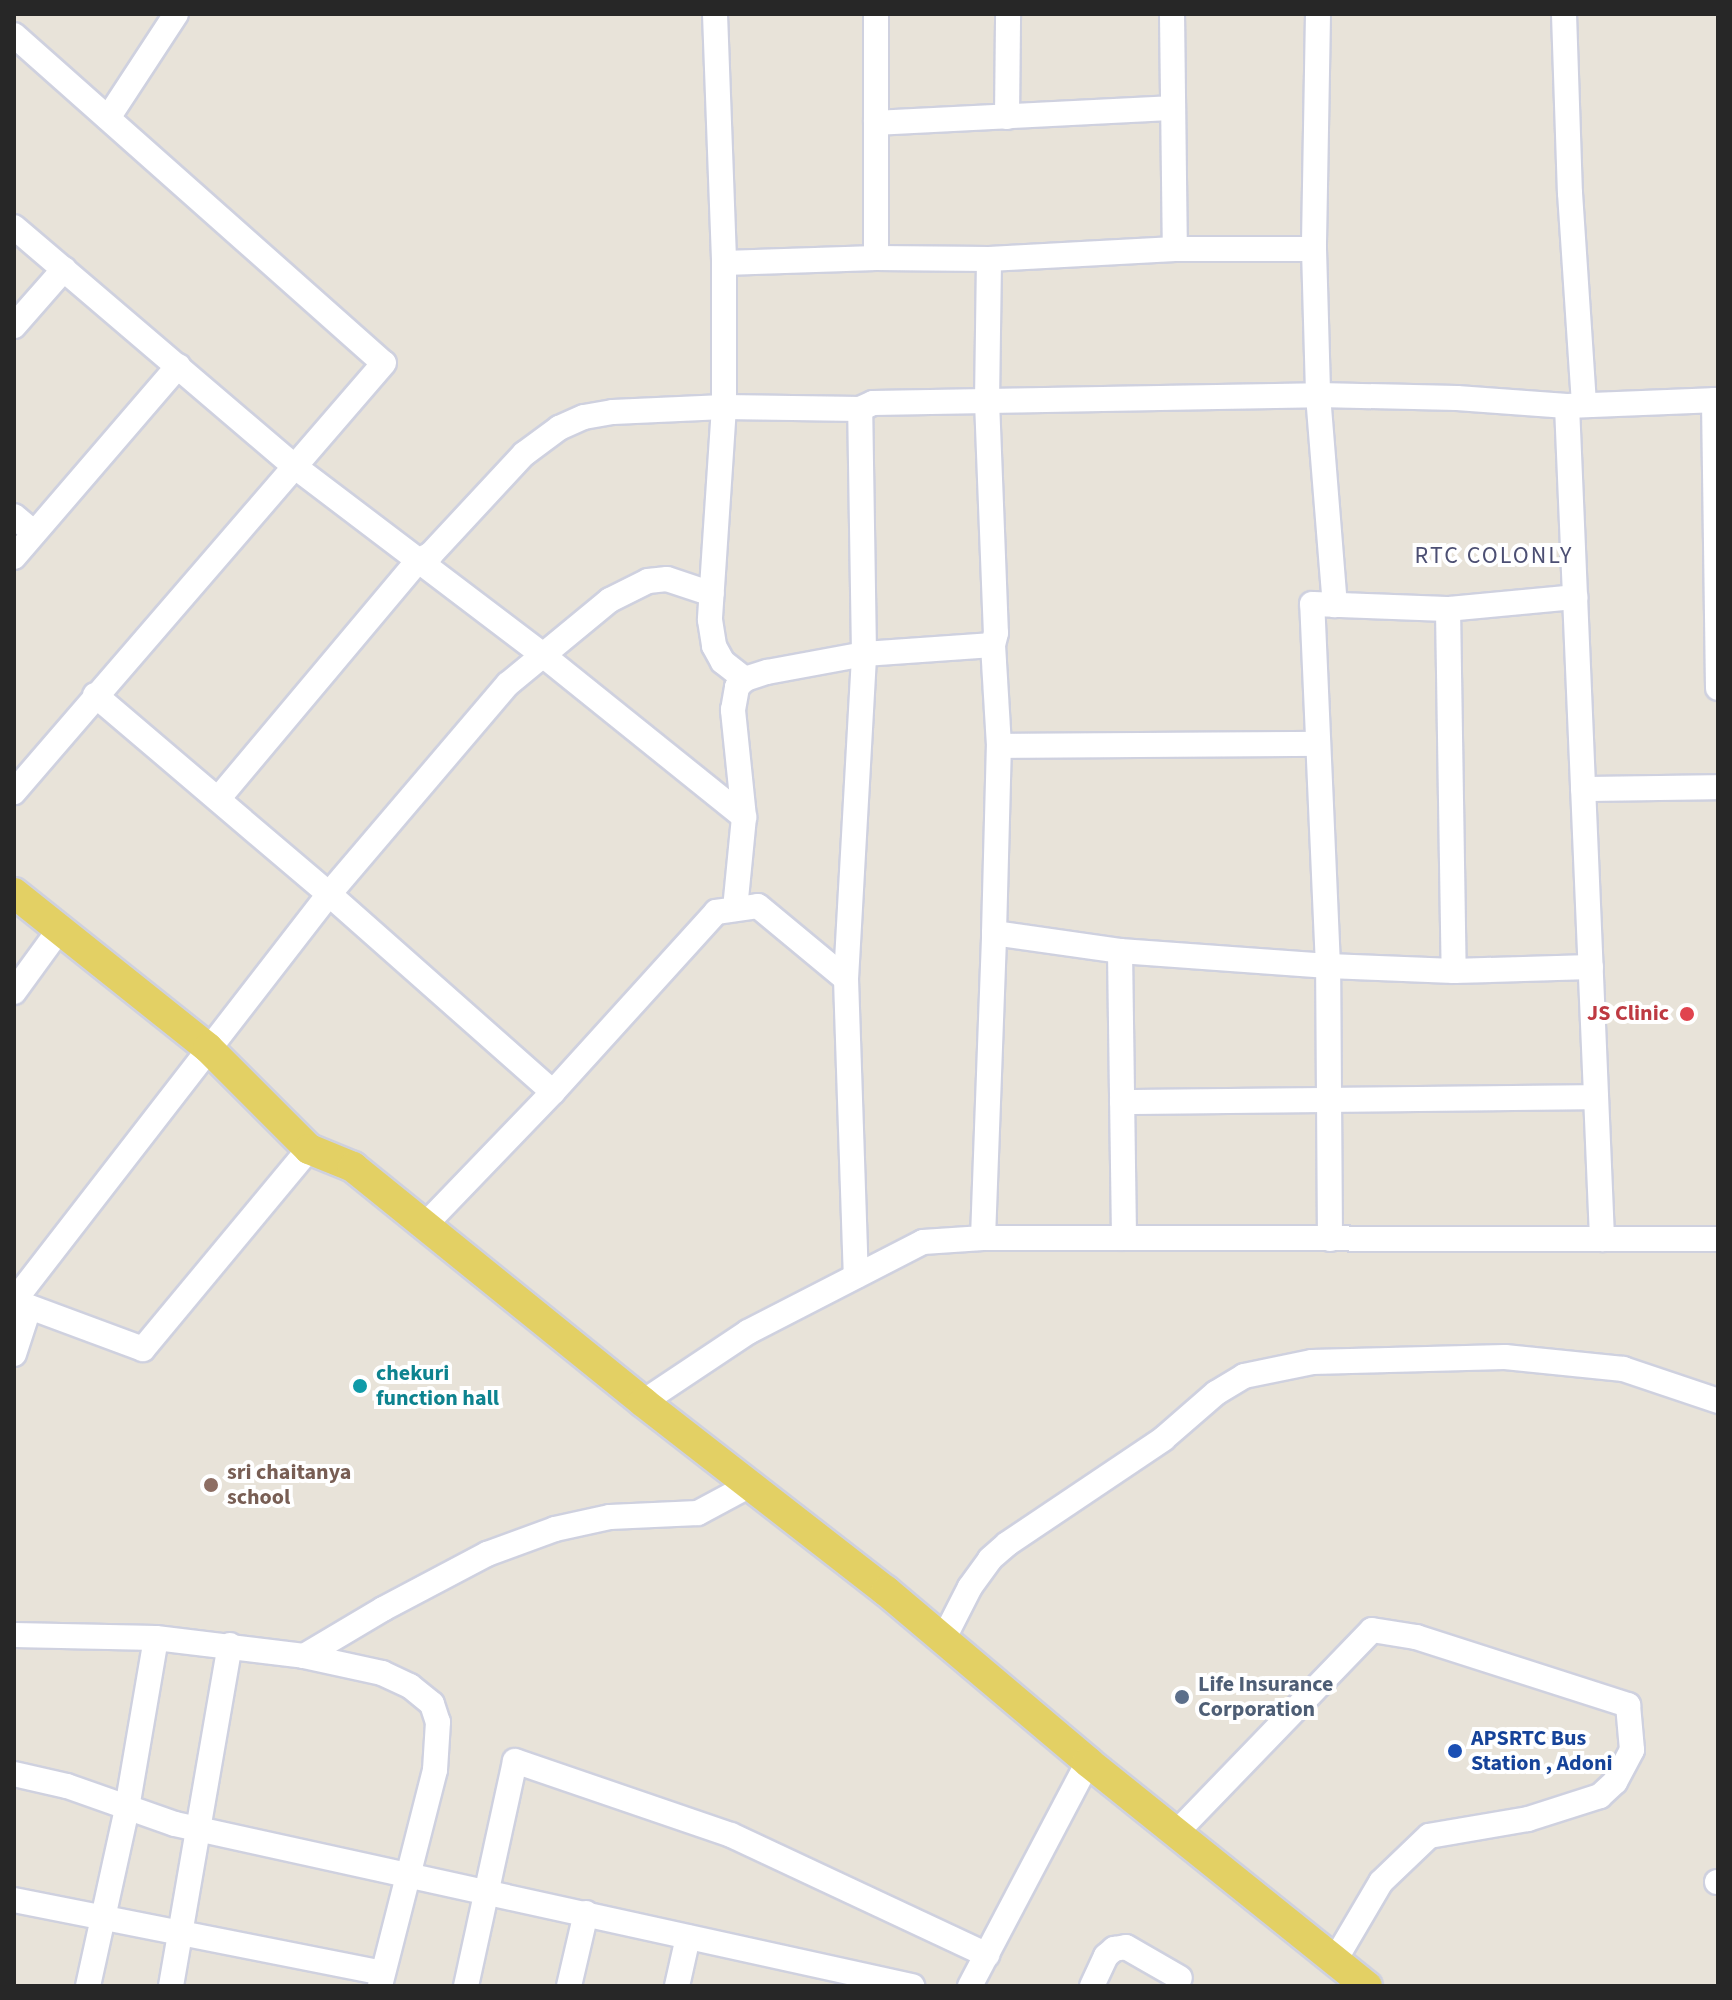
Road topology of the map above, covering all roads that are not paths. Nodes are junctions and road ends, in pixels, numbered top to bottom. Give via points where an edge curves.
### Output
1 (176, 14) edge
2 (715, 14) edge
3 (876, 14) edge
4 (1008, 14) edge
5 (1172, 14) edge
6 (1318, 14) edge
7 (1564, 14) edge
8 (14, 35) edge
9 (1173, 108) junction
10 (1007, 117) junction
11 (108, 118) junction
12 (876, 123) junction
13 (14, 227) edge
14 (1175, 249) junction
15 (1314, 249) junction
16 (876, 258) junction
17 (989, 259) junction
18 (724, 263) junction
19 (64, 269) junction
20 (14, 326) edge
21 (178, 366) junction
22 (1318, 395) junction
23 (1716, 400) edge
24 (987, 401) junction
25 (1576, 406) junction
26 (724, 407) junction
27 (860, 409) junction
28 (294, 466) junction
29 (14, 516) edge
30 (34, 533) junction
31 (14, 557) edge
32 (418, 561) junction
33 (712, 594) junction
34 (1575, 597) junction
35 (1335, 605) junction
36 (1448, 609) junction
37 (993, 645) junction
38 (864, 654) junction
39 (544, 656) junction
40 (745, 679) junction
41 (1718, 688) edge
42 (95, 695) junction
43 (1318, 744) junction
44 (999, 746) junction
45 (1718, 787) edge
46 (1583, 789) junction
47 (14, 792) edge
48 (218, 799) junction
49 (744, 817) junction
50 (14, 893) edge
51 (329, 894) junction
52 (735, 909) junction
53 (59, 930) junction
54 (994, 933) junction
55 (1120, 951) junction
56 (1328, 966) junction
57 (1591, 967) junction
58 (1454, 971) junction
59 (846, 979) junction
60 (14, 992) edge
61 (208, 1048) junction
62 (553, 1092) junction
63 (1596, 1097) junction
64 (1330, 1098) junction
65 (1122, 1102) junction
66 (309, 1149) junction
67 (425, 1225) junction
68 (983, 1238) junction
69 (1124, 1238) junction
70 (1330, 1239) junction
71 (1602, 1239) junction
72 (1718, 1239) edge
73 (856, 1276) junction
74 (29, 1308) junction
75 (14, 1354) edge
76 (1718, 1401) edge
77 (643, 1402) junction
78 (750, 1485) junction
79 (14, 1635) edge
80 (156, 1638) junction
81 (943, 1640) junction
82 (230, 1645) junction
83 (304, 1656) junction
84 (1088, 1762) junction
85 (14, 1774) edge
86 (127, 1808) junction
87 (200, 1829) junction
88 (1176, 1833) junction
89 (408, 1874) junction
90 (487, 1891) junction
91 (14, 1900) edge
92 (586, 1913) junction
93 (105, 1917) junction
94 (179, 1933) junction
95 (688, 1937) junction
96 (987, 1955) junction
97 (1335, 1960) junction
98 (1180, 1978) dead end
99 (381, 1980) edge
100 (849, 1980) edge
101 (88, 1986) edge
102 (171, 1986) edge
103 (466, 1986) edge
104 (569, 1986) edge
105 (677, 1986) edge
106 (912, 1986) edge
107 (970, 1986) edge
108 (1092, 1986) edge
109 (1367, 1986) edge

1 - 11 street
2 - 18 street
3 - 12 street
4 - 10 street
5 - 9 street
6 - 15 street
7 - 25 street
8 - 11 street
9 - 10 street
9 - 14 street
10 - 12 street
11 - 28 street via 384,363
12 - 16 street
13 - 19 street
14 - 15 street
14 - 17 street
15 - 22 street
16 - 17 street
16 - 18 street
17 - 24 street
18 - 26 street
19 - 20 street
19 - 21 street
21 - 28 street
21 - 30 street
22 - 24 street
22 - 25 street
22 - 35 street
23 - 25 street
23 - 41 street
24 - 27 street via 873,403
24 - 37 street
25 - 34 street
26 - 27 street
26 - 32 street via 613,412 559,428 524,454 431,554
26 - 33 street
27 - 38 street
28 - 32 street
28 - 42 street
29 - 30 street
30 - 31 street
32 - 39 street
32 - 48 street
33 - 39 street via 667,579 648,581 610,600
33 - 40 street via 714,646 723,662
34 - 36 street
34 - 46 street
35 - 36 street
35 - 43 street via 1312,604
36 - 58 street
37 - 38 street
37 - 44 street
38 - 40 street
38 - 59 street
39 - 49 street
39 - 51 street via 508,684
40 - 49 street via 737,687 733,710
42 - 47 street
42 - 48 street
43 - 44 street
43 - 56 street
44 - 54 street
45 - 46 street
46 - 57 street
48 - 51 street
49 - 52 street
50 - 53 main road
51 - 61 street
51 - 62 street
52 - 59 street via 758,906
52 - 62 street via 716,912
53 - 60 street
53 - 61 main road
54 - 55 street
54 - 68 street
55 - 56 street
55 - 65 street
56 - 58 street
56 - 64 street
57 - 58 street
57 - 63 street
59 - 73 street
61 - 66 main road
61 - 74 street via 14,1301
62 - 67 street
63 - 64 street
63 - 71 street
64 - 65 street
64 - 70 street
65 - 69 street
66 - 67 main road via 353,1167
66 - 74 street via 143,1349
67 - 77 main road
68 - 69 street
68 - 73 street via 923,1242
69 - 70 street
70 - 71 street
71 - 72 street
73 - 77 street via 748,1332
74 - 75 street
76 - 81 street via 1623,1369 1505,1357 1312,1362 1244,1376 1163,1439 1007,1544 970,1587
77 - 78 main road
78 - 81 main road
78 - 83 street via 698,1513 610,1517 555,1529 487,1554
79 - 80 street
80 - 82 street
80 - 86 street
81 - 84 main road
82 - 83 street
82 - 87 street
83 - 89 street via 382,1673 432,1704 438,1722 435,1770
84 - 88 main road
84 - 96 street
85 - 86 street
86 - 87 street
86 - 93 street
87 - 89 street
87 - 94 street
88 - 97 main road
88 - 97 street via 1372,1630 1416,1637 1628,1705 1632,1750 1615,1782 1600,1796 1528,1819 1429,1836 1381,1882
89 - 90 street
89 - 99 street
90 - 92 street
90 - 96 street via 515,1761 731,1835
90 - 103 street
91 - 93 street
92 - 95 street
92 - 104 street
93 - 94 street
93 - 101 street
94 - 99 street
94 - 102 street
95 - 100 street
95 - 105 street
96 - 107 street
97 - 109 main road
98 - 108 street via 1126,1947 1106,1956
100 - 106 street

